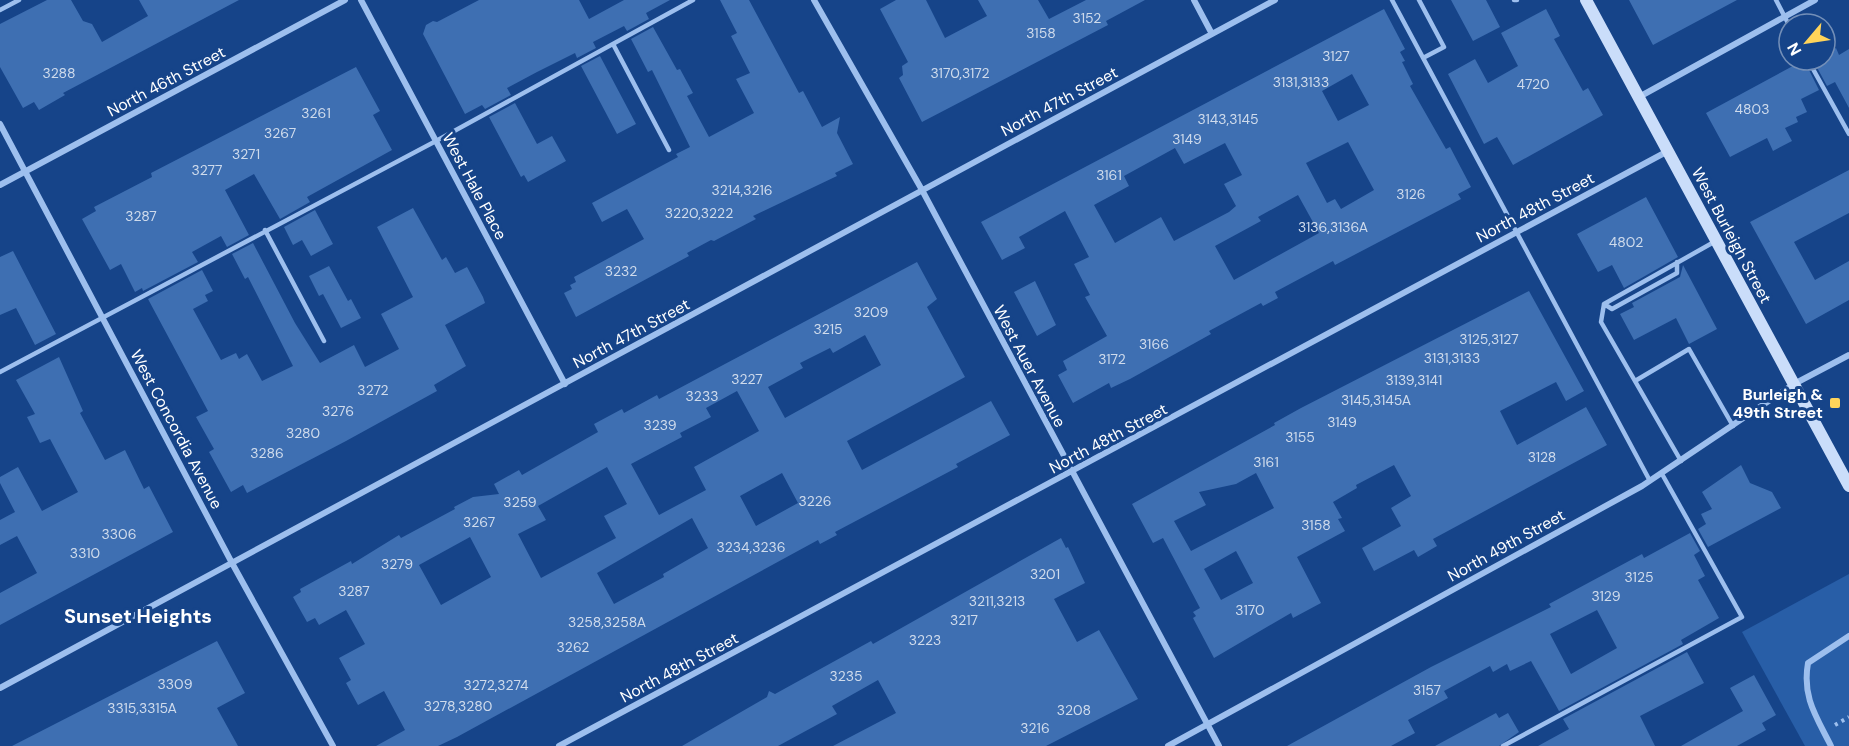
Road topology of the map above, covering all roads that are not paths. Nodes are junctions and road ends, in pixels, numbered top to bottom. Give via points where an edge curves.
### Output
1 (19, 0) edge
2 (345, 0) edge
3 (361, 0) edge
4 (693, 0) edge
5 (814, 0) edge
6 (1194, 0) edge
7 (1275, 0) edge
8 (1392, 0) edge
9 (1419, 0) edge
10 (1586, 0) edge
11 (1815, 0) edge
12 (0, 10) edge
13 (1792, 12) edge
14 (1777, 20) edge
15 (1212, 34) junction
16 (613, 44) junction
17 (1423, 58) junction
18 (1815, 72) edge
19 (1638, 97) junction
20 (0, 124) edge
21 (1849, 134) edge
22 (436, 141) junction
23 (669, 150) dead end
24 (1668, 150) junction
25 (26, 171) junction
26 (0, 185) edge
27 (922, 190) junction
28 (265, 230) junction
29 (1517, 232) junction
30 (1717, 240) junction
31 (1677, 262) junction
32 (1604, 304) junction
33 (102, 315) junction
34 (324, 341) dead end
35 (1849, 355) edge
36 (0, 372) edge
37 (1635, 381) junction
38 (565, 384) junction
39 (1794, 384) junction
40 (1733, 426) junction
41 (1681, 461) junction
42 (1071, 473) junction
43 (1662, 474) junction
44 (1650, 481) junction
45 (1849, 486) edge
46 (232, 564) junction
47 (1849, 636) edge
48 (0, 688) edge
49 (1207, 725) junction
50 (333, 746) edge
51 (559, 746) edge
52 (1168, 746) edge
53 (1219, 746) edge
54 (1503, 746) edge
55 (1831, 746) edge

1 - 12 lane
2 - 25 street, North 46th Street
3 - 22 street, West Hale Place
4 - 16 lane
5 - 27 street, West Auer Avenue
6 - 15 street
7 - 15 street, North 47th Street
8 - 17 lane
9 - 17 lane via 1444,47
10 - 19 main road, West Burleigh Street
11 - 13 street
14 - 19 street
15 - 27 street, North 47th Street
16 - 22 lane
16 - 23 lane
17 - 29 lane
18 - 21 lane
19 - 24 main road, West Burleigh Street
20 - 25 street, West Concordia Avenue
22 - 28 lane
22 - 38 street, West Hale Place
24 - 29 street, North 48th Street
24 - 30 main road, West Burleigh Street
25 - 26 street, North 46th Street
25 - 33 street, West Concordia Avenue
27 - 38 street, North 47th Street
27 - 42 street, West Auer Avenue
28 - 33 lane
28 - 34 lane
29 - 42 street, North 48th Street
29 - 44 lane
30 - 31 lane
30 - 39 main road, West Burleigh Street
31 - 32 lane
31 - 32 lane via 1677,273 1612,309
32 - 37 lane via 1601,322
33 - 36 lane
33 - 46 street, West Concordia Avenue
35 - 39 street, North 49th Street
37 - 40 lane via 1689,349
37 - 41 lane
38 - 46 street, North 47th Street
39 - 40 street, North 49th Street
39 - 45 main road, West Burleigh Street
40 - 41 street, North 49th Street
41 - 43 street, North 49th Street
42 - 49 street, West Auer Avenue
42 - 51 street, North 48th Street
43 - 44 street, North 49th Street
43 - 54 lane via 1742,617
44 - 49 street, North 49th Street
46 - 48 street, North 47th Street
46 - 50 street, West Concordia Avenue
47 - 55 street via 1808,663 1805,683
49 - 52 street, North 49th Street
49 - 53 street, West Auer Avenue

